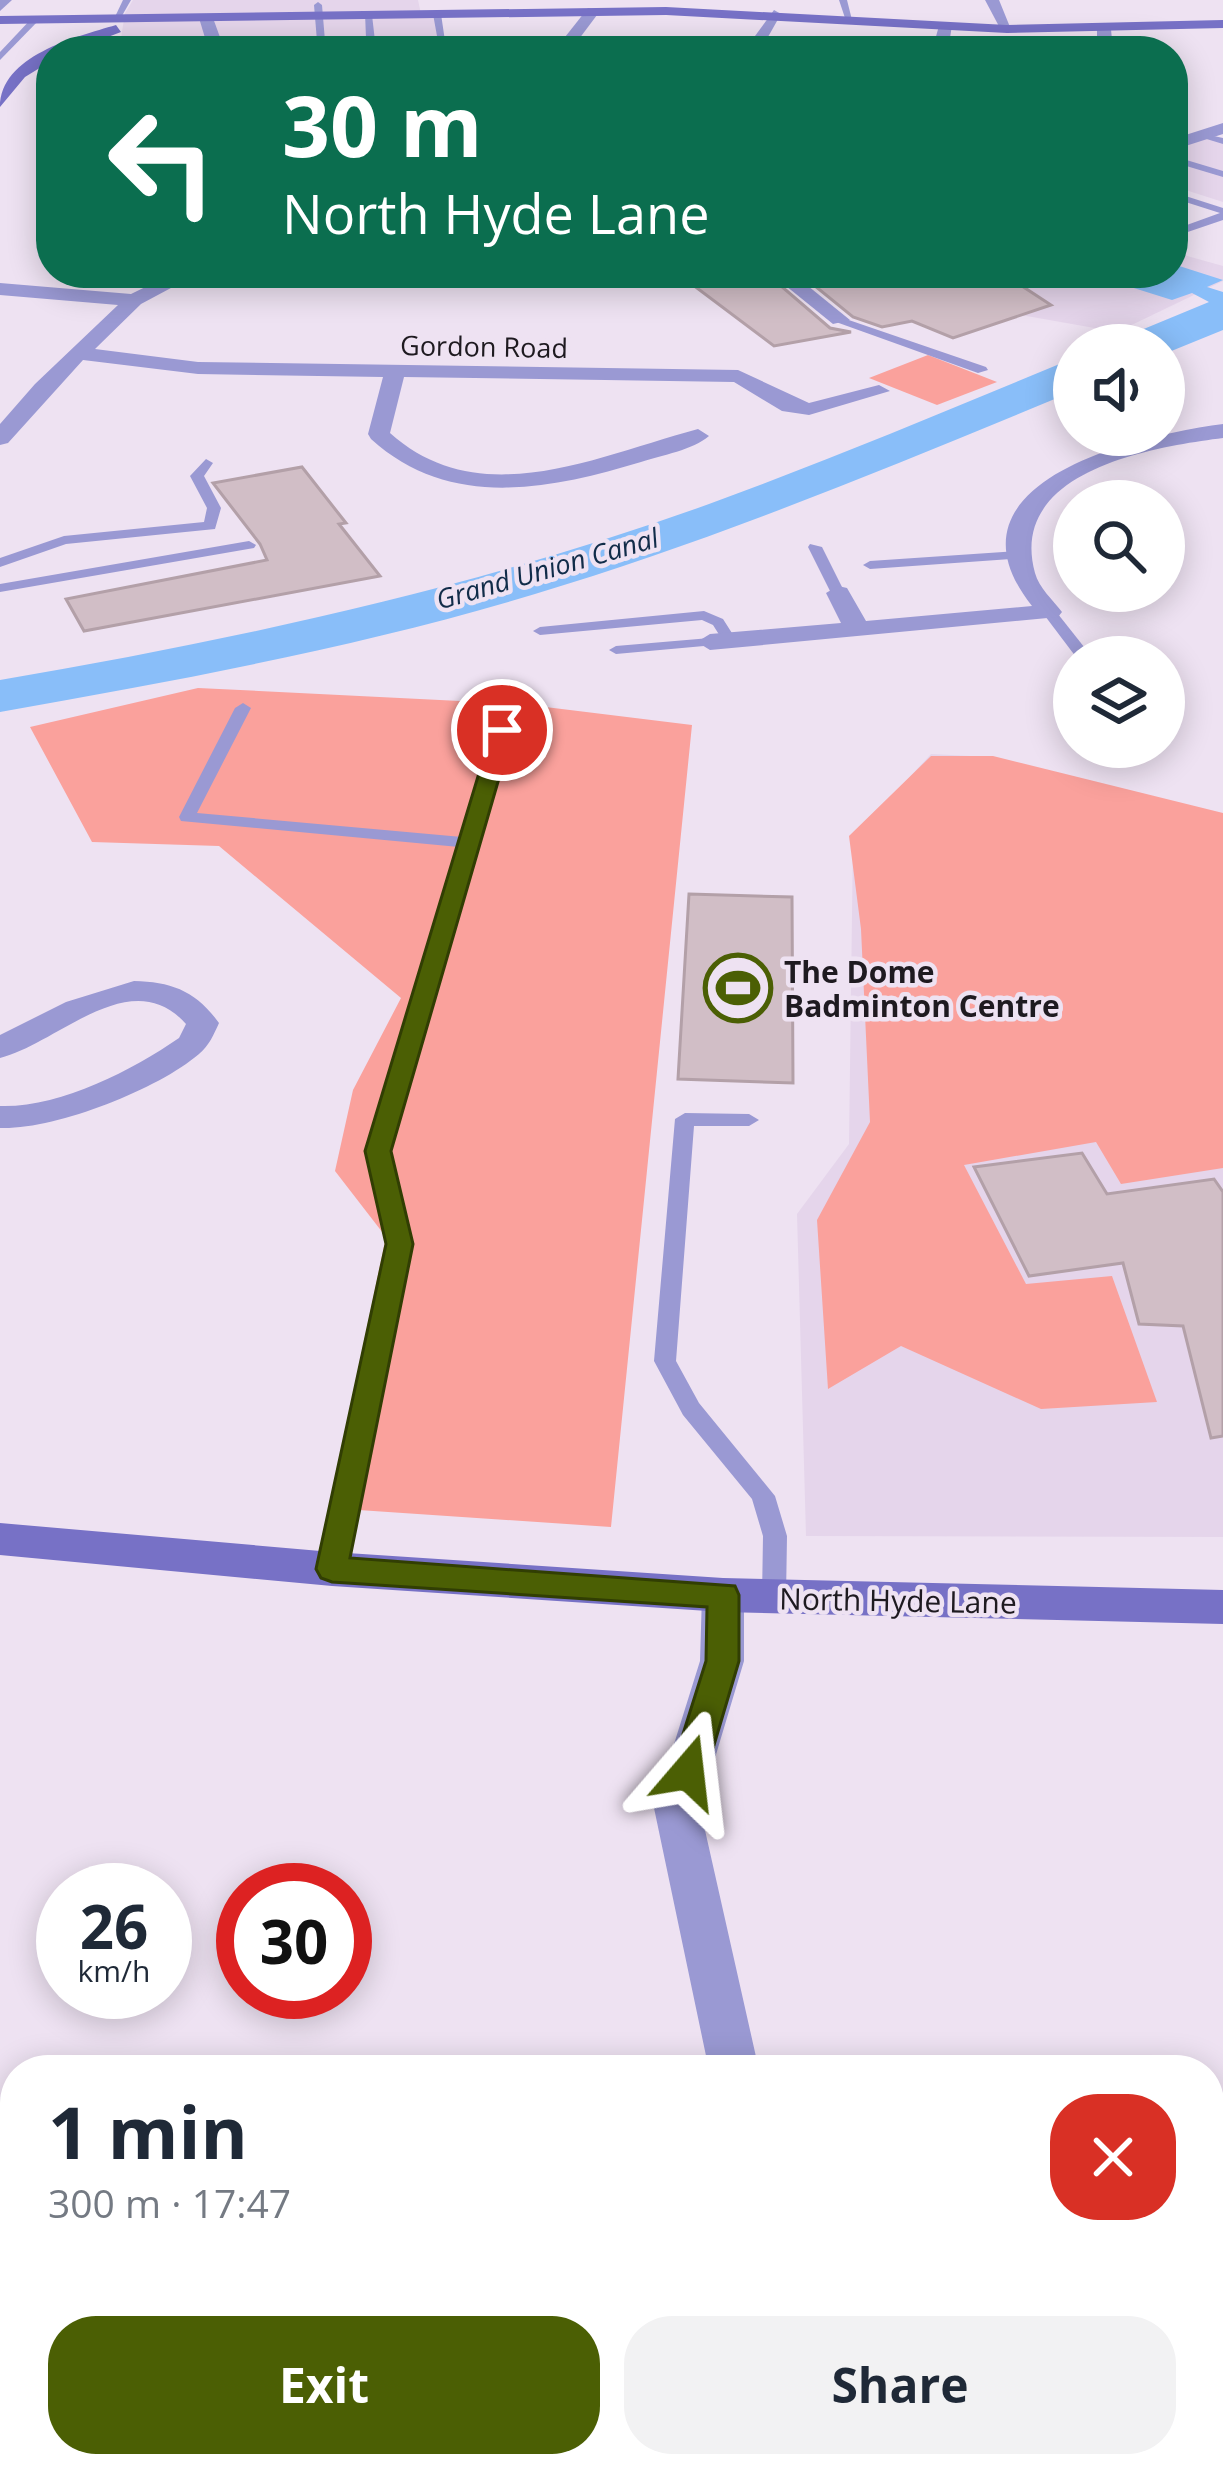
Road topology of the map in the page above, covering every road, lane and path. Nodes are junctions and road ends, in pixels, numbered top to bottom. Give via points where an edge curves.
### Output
1 (127, 0) edge
2 (843, 0) edge
3 (992, 0) edge
4 (536, 7) edge
5 (206, 9) edge
6 (438, 9) edge
7 (319, 10) junction
8 (593, 11) junction
9 (774, 14) junction
10 (368, 15) junction
11 (849, 18) junction
12 (116, 19) junction
13 (140, 19) junction
14 (0, 20) edge
15 (36, 20) junction
16 (1223, 24) edge
17 (945, 25) junction
18 (100, 26) junction
19 (1007, 28) junction
20 (1104, 29) junction
21 (82, 36) edge
22 (322, 36) edge
23 (370, 36) edge
24 (574, 36) edge
25 (761, 36) edge
26 (943, 36) edge
27 (1104, 36) edge
28 (0, 57) edge
29 (36, 63) edge
30 (0, 101) edge
31 (1223, 128) edge
32 (1202, 135) junction
33 (1223, 141) edge
34 (1188, 142) edge
35 (1188, 155) edge
36 (1223, 174) edge
37 (1188, 200) edge
38 (1223, 213) edge
39 (1188, 228) edge
40 (158, 288) edge
41 (798, 288) edge
42 (0, 289) edge
43 (134, 300) junction
44 (840, 320) joint
45 (78, 353) junction
46 (982, 370) dead end
47 (395, 372) junction
48 (879, 391) dead end
49 (1223, 431) edge
50 (1185, 435) edge
51 (698, 436) dead end
52 (0, 438) edge
53 (632, 438) dead end
54 (658, 450) junction
55 (1105, 456) edge
56 (206, 463) dead end
57 (249, 545) dead end
58 (814, 547) dead end
59 (1019, 555) junction
60 (0, 563) edge
61 (870, 566) dead end
62 (0, 588) edge
63 (838, 593) joint
64 (1049, 612) junction
65 (858, 630) junction
66 (540, 631) dead end
67 (1068, 636) edge
68 (720, 642) junction
69 (616, 650) dead end
70 (243, 708) dead end
71 (502, 730) dead end
72 (467, 843) junction
73 (0, 1048) edge
74 (0, 1117) edge
75 (749, 1120) dead end
76 (0, 1539) edge
77 (332, 1569) junction
78 (723, 1595) junction
79 (774, 1597) junction
80 (1223, 1606) edge
81 (731, 2055) edge

1 - 12 lane
2 - 11 lane
3 - 19 street
4 - 6 street
4 - 8 street
5 - 7 street
5 - 13 street
6 - 10 street
7 - 10 street
7 - 22 lane
8 - 9 street
8 - 24 street
9 - 11 street
9 - 25 street
10 - 23 lane
11 - 17 street
12 - 13 street
12 - 18 street
13 - 18 street
14 - 15 street
15 - 18 street
15 - 28 lane
16 - 20 street
17 - 19 street
17 - 26 street
18 - 21 street
19 - 20 street
20 - 27 street
29 - 30 street
31 - 32 street
32 - 33 lane
32 - 34 street
35 - 36 lane
37 - 38 lane
38 - 39 lane
40 - 43 street
41 - 44 street
42 - 43 street
43 - 45 street
44 - 46 lane
45 - 47 street, Gordon Road via 199,368
45 - 52 street
47 - 48 street, Gordon Road via 738,376 809,409
47 - 54 street via 379,434 412,462 446,473 556,477
49 - 50 street
51 - 54 street
53 - 54 street
55 - 59 street via 1052,484 1027,513
56 - 60 lane via 197,476 214,508 210,526 64,541
57 - 62 lane
58 - 63 lane
59 - 61 lane
59 - 64 street via 1023,576
63 - 65 street
64 - 65 street
64 - 67 lane
65 - 68 street
66 - 68 lane via 704,615 718,622
68 - 69 lane
70 - 72 lane via 187,817
71 - 72 lane
72 - 77 lane via 378,1151 400,1244
73 - 74 street via 120,991 162,990 191,1003 203,1023 191,1046 56,1111
75 - 79 lane via 686,1119 665,1361 691,1409 763,1496 775,1536
76 - 77 street, North Hyde Lane
77 - 78 street, North Hyde Lane
78 - 79 street, North Hyde Lane
78 - 81 street via 722,1661 677,1808
79 - 80 street, North Hyde Lane

